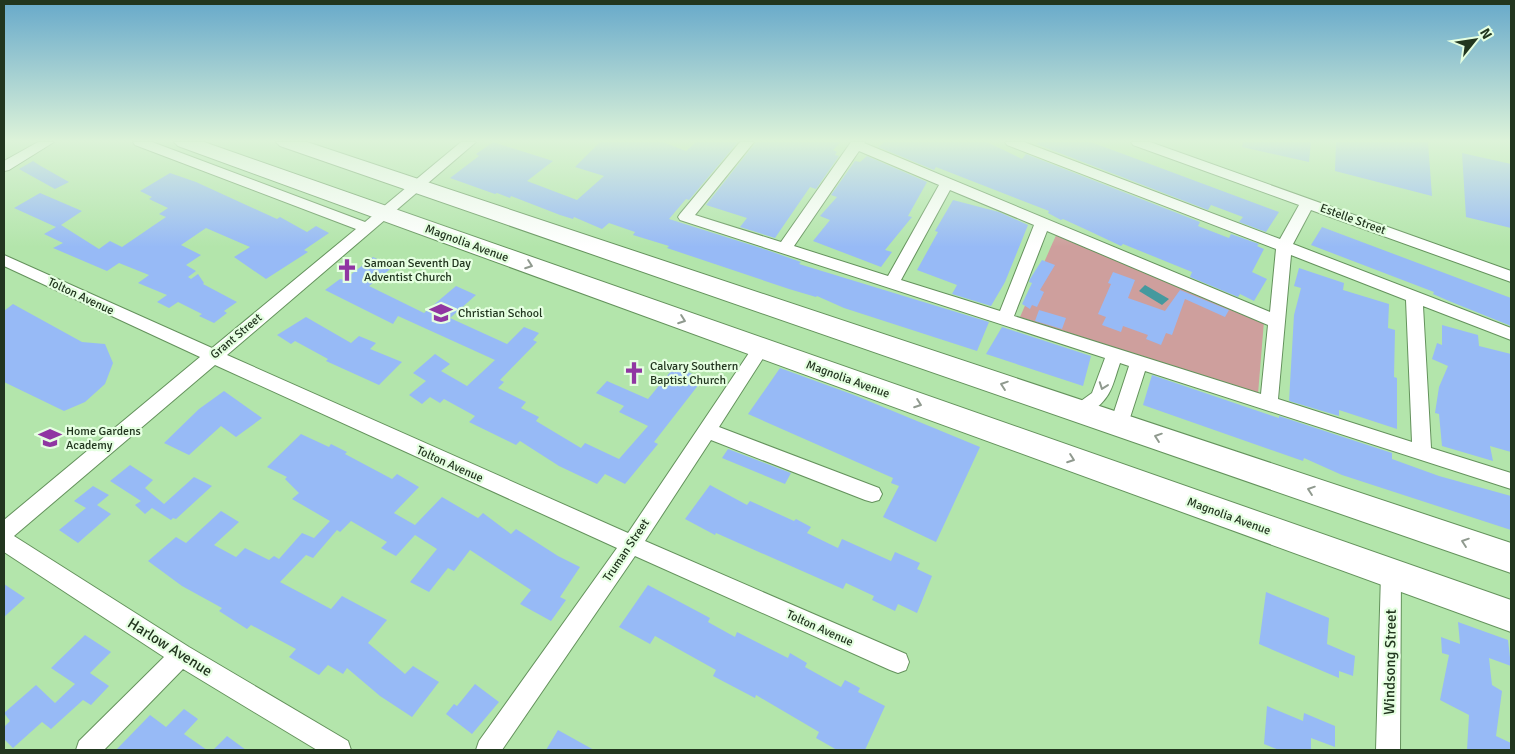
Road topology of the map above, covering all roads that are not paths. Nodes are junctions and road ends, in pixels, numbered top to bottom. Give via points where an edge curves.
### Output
1 (245, 177) edge
2 (272, 177) edge
3 (332, 177) edge
4 (395, 177) edge
5 (428, 177) edge
6 (718, 177) edge
7 (833, 177) edge
8 (934, 177) edge
9 (1104, 177) edge
10 (1235, 177) edge
11 (947, 183) junction
12 (419, 185) junction
13 (1307, 203) junction
14 (376, 221) junction
15 (1042, 223) junction
16 (1284, 246) junction
17 (784, 249) junction
18 (627, 256) junction
19 (4, 260) edge
20 (1511, 277) edge
21 (892, 283) junction
22 (1414, 297) junction
23 (1005, 319) junction
24 (1278, 322) junction
25 (1511, 334) edge
26 (761, 348) junction
27 (1115, 353) junction
28 (211, 356) junction
29 (1138, 361) junction
30 (1269, 402) junction
31 (1080, 411) junction
32 (1119, 424) junction
33 (706, 430) junction
34 (1422, 452) junction
35 (1511, 481) edge
36 (872, 494) dead end
37 (4, 532) edge
38 (4, 542) edge
39 (630, 545) junction
40 (1511, 558) edge
41 (1391, 574) junction
42 (1511, 616) edge
43 (181, 655) junction
44 (898, 662) dead end
45 (88, 750) edge
46 (339, 750) edge
47 (488, 750) edge
48 (1388, 750) edge

1 - 14 street, Magnolia Avenue
2 - 14 main road, Magnolia Avenue
3 - 12 main road via 397,191
4 - 12 main road
5 - 12 street, Grant Street
6 - 17 street via 685,216
7 - 17 street
8 - 11 street
9 - 16 street
10 - 13 street, Estelle Street
11 - 15 street
11 - 21 street
12 - 14 street, Grant Street
12 - 18 main road
13 - 16 street
13 - 20 street, Estelle Street
14 - 18 main road via 413,207
14 -> 26 main road, Magnolia Avenue
14 - 28 street, Grant Street
15 - 23 street
15 - 24 street
16 - 22 street
16 - 24 street
17 - 21 street
31 -> 18 main road
19 - 28 street, Tolton Avenue
21 - 23 street
22 - 25 street
22 - 34 street
23 - 27 street
24 - 30 street
26 - 33 street, Truman Street
26 -> 41 main road, Magnolia Avenue
27 - 29 street
27 -> 31 street via 1099,397
28 - 37 street, Grant Street
28 - 39 street, Tolton Avenue
29 - 30 street
29 - 32 street
30 - 34 street
31 - 32 main road
40 -> 32 main road
33 - 36 street
33 - 39 street, Truman Street
34 - 35 street
38 - 43 street, Harlow Avenue
39 - 44 street, Tolton Avenue
39 - 47 street, Truman Street
41 - 42 main road, Magnolia Avenue
41 - 48 street, Windsong Street
43 - 45 street
43 - 46 street, Harlow Avenue

